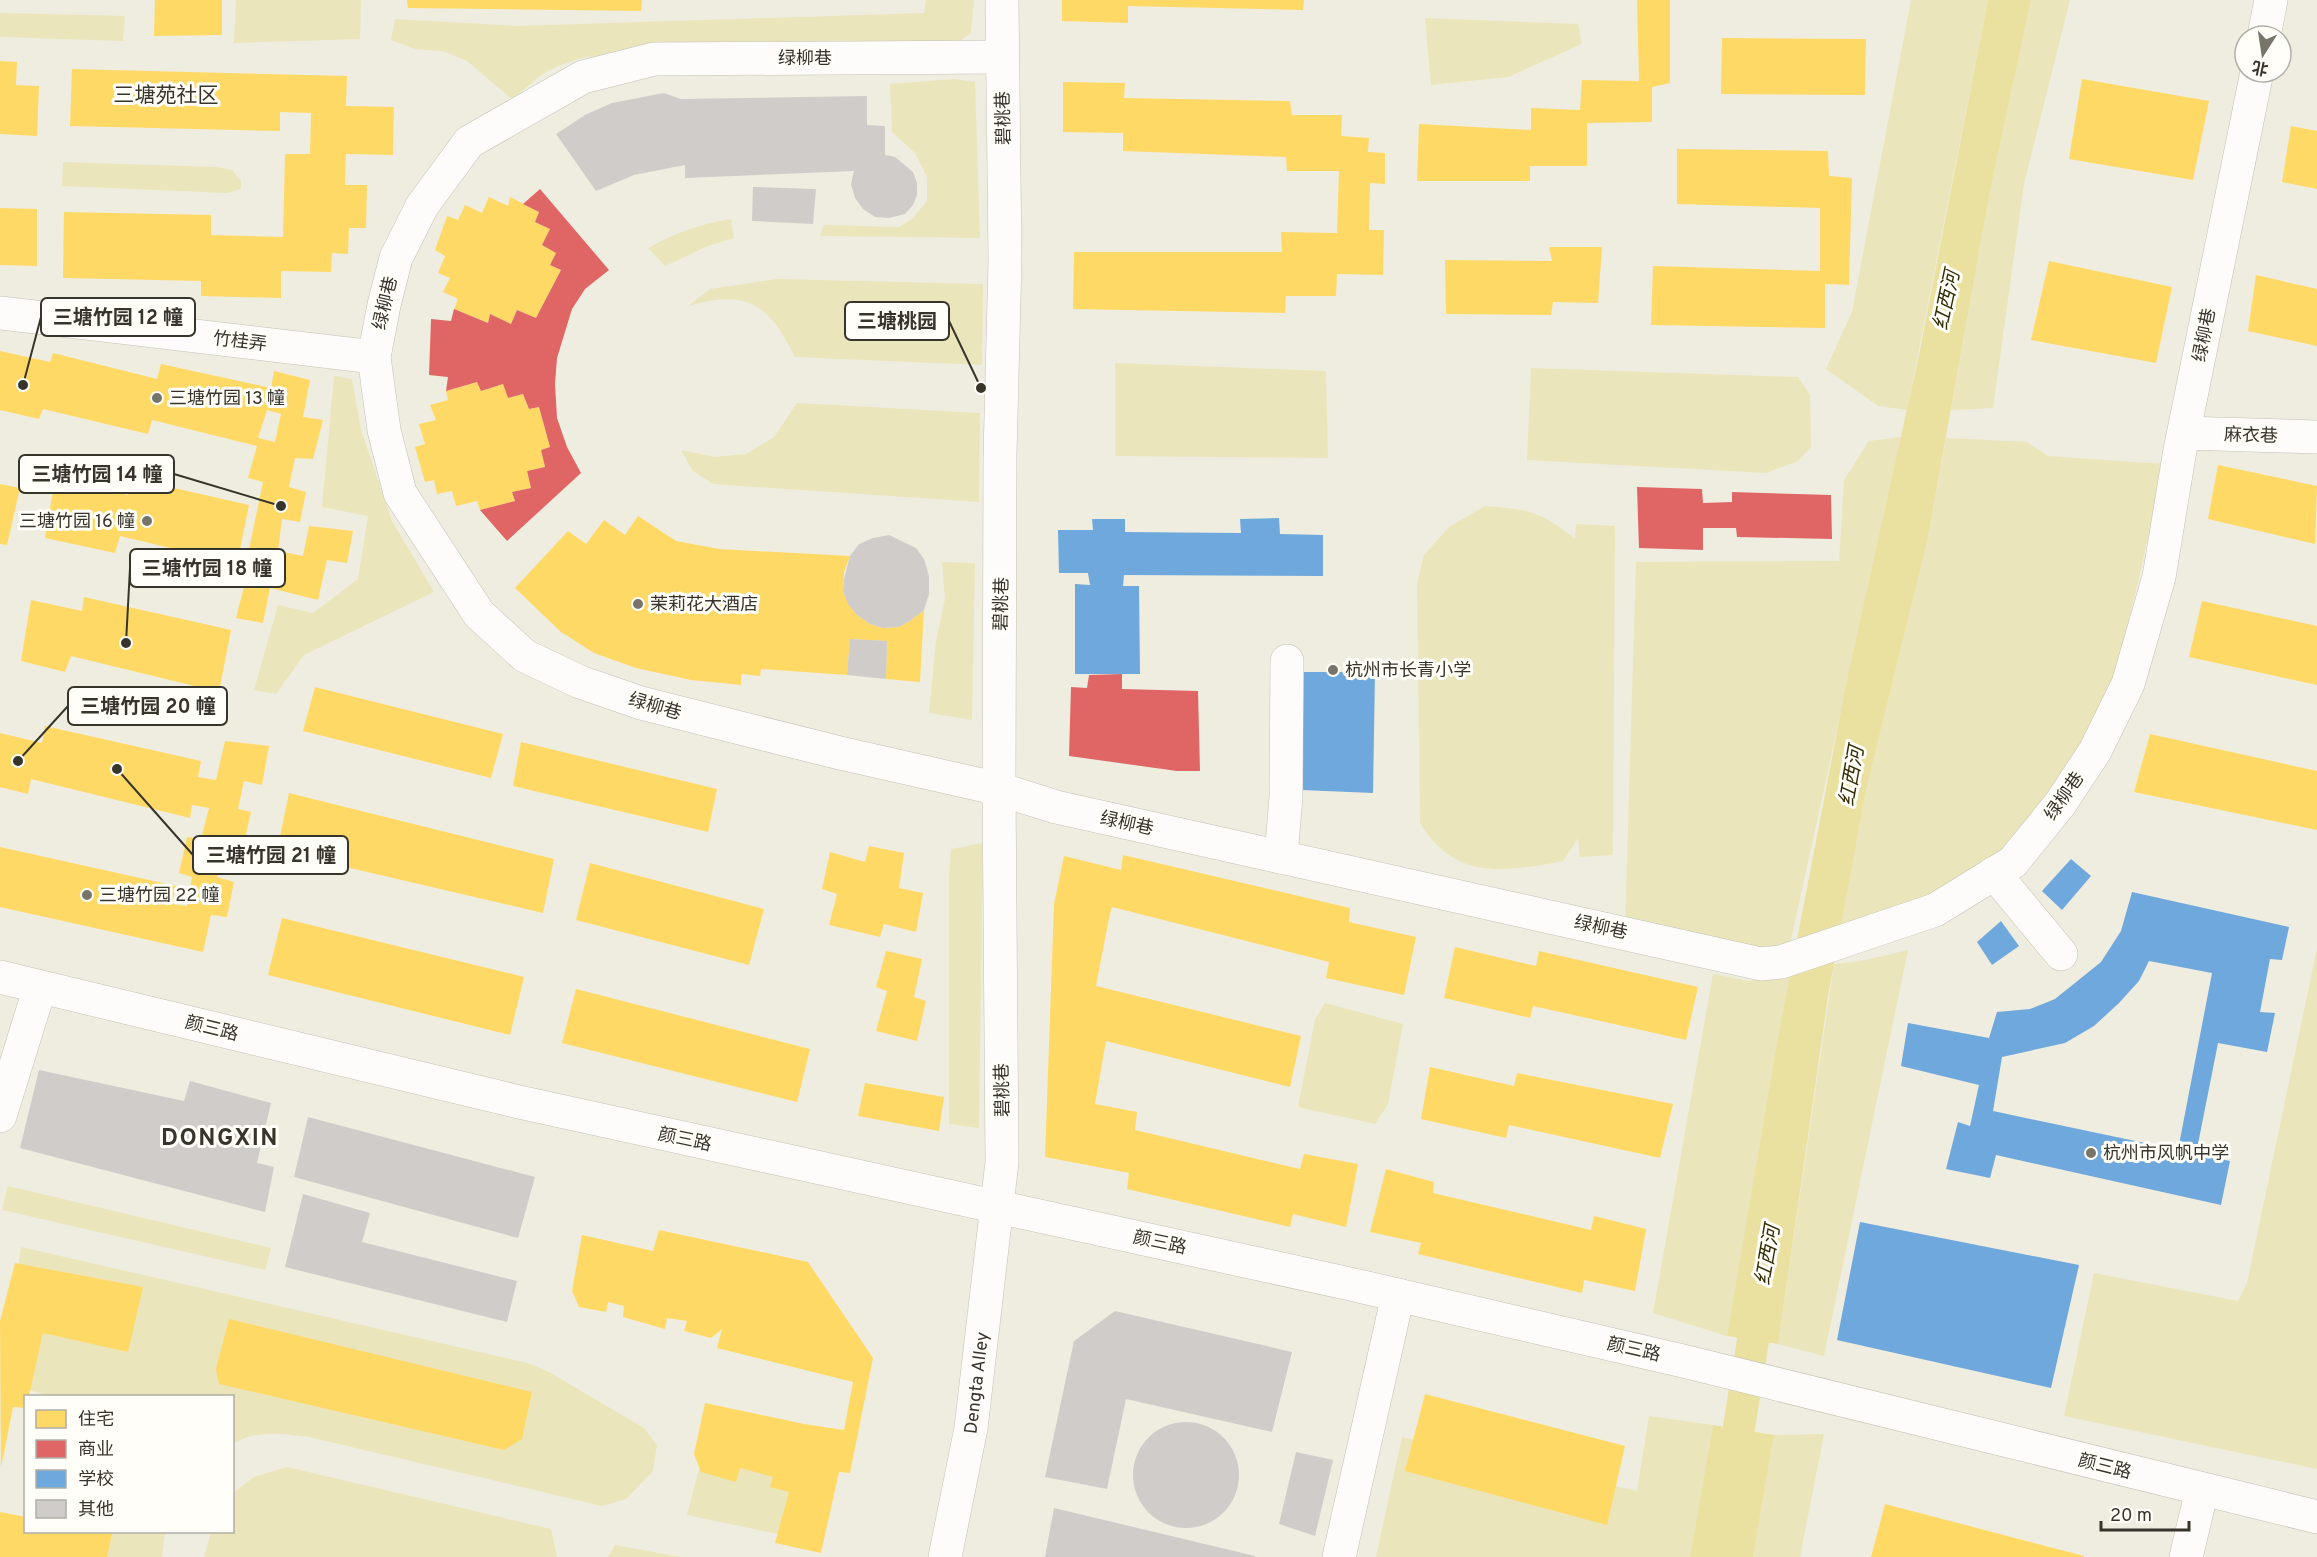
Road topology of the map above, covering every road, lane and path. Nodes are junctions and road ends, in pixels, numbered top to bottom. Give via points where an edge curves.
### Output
1 (1002, 0) edge
2 (2271, 0) edge
3 (2266, 24) edge
4 (1002, 57) junction
5 (2255, 84) edge
6 (0, 313) edge
7 (374, 357) junction
8 (2184, 432) junction
9 (2317, 437) edge
10 (1287, 661) dead end
11 (999, 789) junction
12 (1281, 857) junction
13 (1994, 873) junction
14 (2061, 954) dead end
15 (0, 977) edge
16 (40, 987) junction
17 (0, 1116) edge
18 (997, 1207) junction
19 (1398, 1295) junction
20 (2202, 1490) junction
21 (2317, 1517) edge
22 (945, 1557) edge
23 (1339, 1557) edge
24 (2186, 1557) edge

1 - 4 street, 碧桃巷
2 - 3 street
4 - 7 street, 绿柳巷 via 654,59 583,77 469,142 422,206 396,258
4 - 11 street, 碧桃巷 via 1005,260
5 - 8 street, 绿柳巷
6 - 7 street, 竹桂弄
7 - 11 street, 绿柳巷 via 384,430 400,493 479,614 525,656 580,682 641,703
8 - 9 street, 麻衣巷
8 - 13 street, 绿柳巷 via 2159,577 2128,684 2095,751 2060,804 2013,862
10 - 12 street via 1286,797
11 - 12 street, 绿柳巷 via 1056,807
11 - 18 street, 碧桃巷 via 1002,1162
12 - 13 street, 绿柳巷 via 1761,963 1781,962 1935,910
13 - 14 street
15 - 16 street, 颜三路
16 - 17 street
16 - 18 street, 颜三路 via 519,1102
18 - 19 street, 颜三路
18 - 22 street, Dengta Alley via 971,1428
19 - 20 street, 颜三路
19 - 23 street
20 - 21 street, 颜三路
20 - 24 street

